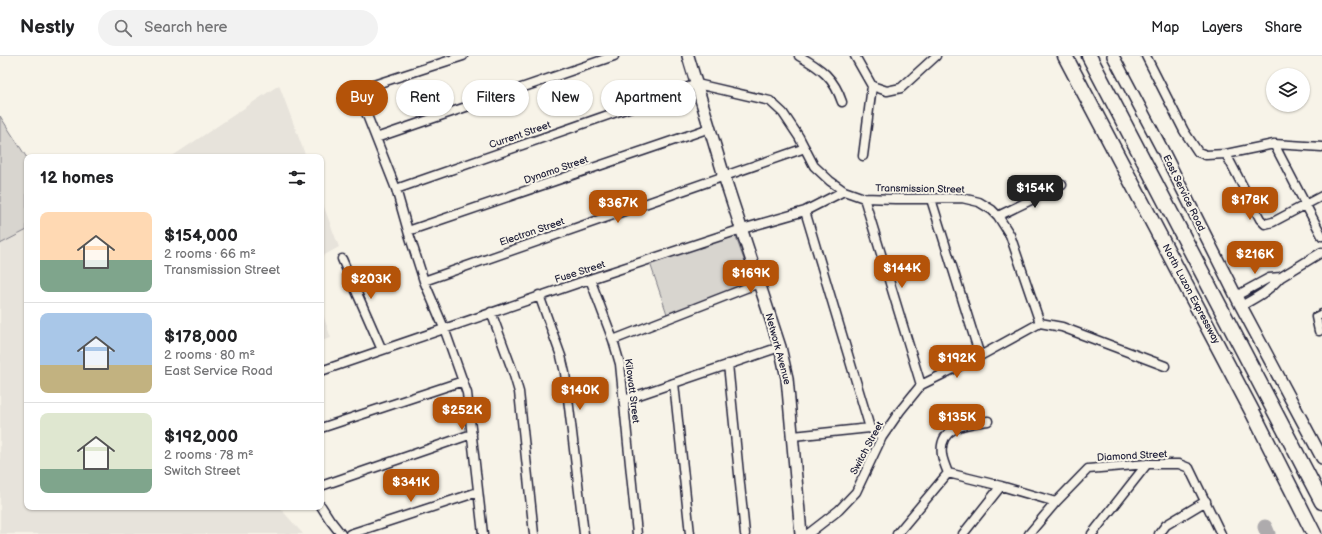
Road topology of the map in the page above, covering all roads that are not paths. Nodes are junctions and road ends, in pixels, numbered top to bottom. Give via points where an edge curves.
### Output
1 (463, 56) edge
2 (614, 56) edge
3 (688, 56) edge
4 (799, 56) edge
5 (854, 56) edge
6 (936, 56) edge
7 (1065, 56) edge
8 (1089, 56) edge
9 (1112, 56) edge
10 (1146, 56) edge
11 (697, 84) junction
12 (872, 86) junction
13 (842, 102) dead end
14 (710, 128) junction
15 (376, 138) junction
16 (1274, 144) junction
17 (1322, 147) edge
18 (805, 148) junction
19 (1226, 154) junction
20 (863, 156) dead end
21 (724, 176) junction
22 (1062, 185) dead end
23 (396, 189) junction
24 (844, 192) junction
25 (1322, 196) edge
26 (864, 198) junction
27 (931, 199) junction
28 (1305, 205) junction
29 (805, 211) junction
30 (998, 216) junction
31 (742, 229) junction
32 (408, 232) junction
33 (1322, 236) edge
34 (1322, 252) edge
35 (342, 259) dead end
36 (590, 279) junction
37 (424, 281) junction
38 (759, 283) junction
39 (539, 296) junction
40 (1238, 301) junction
41 (491, 312) junction
42 (1322, 314) edge
43 (1040, 323) junction
44 (444, 328) junction
45 (1319, 330) dead end
46 (613, 340) junction
47 (780, 347) junction
48 (382, 350) junction
49 (980, 356) junction
50 (728, 364) junction
51 (1165, 366) dead end
52 (324, 370) edge
53 (463, 380) junction
54 (674, 383) junction
55 (921, 385) junction
56 (624, 400) junction
57 (988, 421) dead end
58 (324, 427) edge
59 (870, 428) junction
60 (472, 434) junction
61 (793, 436) junction
62 (882, 437) junction
63 (1322, 458) edge
64 (1147, 464) junction
65 (948, 473) junction
66 (324, 485) edge
67 (1001, 486) junction
68 (478, 492) junction
69 (1206, 501) junction
70 (1056, 502) junction
71 (1322, 502) edge
72 (324, 510) edge
73 (341, 534) edge
74 (350, 534) edge
75 (483, 534) edge
76 (534, 534) edge
77 (584, 534) edge
78 (637, 534) edge
79 (690, 534) edge
80 (745, 534) edge
81 (801, 534) edge
82 (808, 534) edge
83 (897, 534) edge
84 (963, 534) edge
85 (1029, 534) edge
86 (1092, 534) edge
87 (1159, 534) edge
88 (1222, 534) edge
89 (1314, 534) edge

1 - 15 street via 361,89 360,95
2 - 15 street
3 - 11 street, Network Avenue
4 - 13 street via 815,64 825,73 838,88
5 - 12 street
6 - 12 street via 901,88 887,91
7 - 89 highway, North Luzon Expressway via 1246,399
8 - 71 highway, North Luzon Expressway
9 - 40 street, East Service Road
10 - 19 street via 1184,131 1198,152 1206,155
11 - 14 street, Network Avenue
11 - 18 street, Transmission Street via 770,101 783,113
11 - 23 street, Current Street
12 - 20 street
14 - 21 street, Network Avenue
14 - 32 street, Dynamo Street
15 - 23 street
16 - 17 street
16 - 19 street
16 - 28 street
18 - 21 street, Electron Street
18 - 24 street, Transmission Street via 814,166
19 - 28 street via 1265,224
21 - 31 street, Network Avenue
21 - 37 street, Electron Street
22 - 30 street
23 - 32 street
24 - 26 street, Transmission Street
24 - 29 street, Fuse Street
25 - 28 street
26 - 27 street, Transmission Street
26 - 55 street
27 - 30 street, Transmission Street via 962,198 979,202
27 - 49 street
28 - 33 street
29 - 31 street, Fuse Street
29 - 59 street
30 - 43 street, Transmission Street via 1010,235
31 - 36 street, Fuse Street
31 - 38 street, Network Avenue
32 - 37 street
34 - 40 street via 1281,277 1259,296
35 - 48 street
36 - 39 street, Fuse Street
36 - 46 street, Kilowatt Street
37 - 44 street
38 - 46 street
38 - 47 street, Network Avenue
39 - 41 street, Fuse Street
39 - 77 street via 565,373
40 - 63 street, East Service Road
41 - 44 street, Fuse Street
41 - 76 street via 518,392
42 - 45 street via 1316,317
43 - 49 street, Switch Street
43 - 51 street via 1062,328
44 - 48 street, Fuse Street
44 - 53 street
46 - 56 street, Kilowatt Street via 620,364
47 - 50 street
47 - 61 street, Network Avenue via 787,378
48 - 52 street, Fuse Street
49 - 55 street, Switch Street
50 - 54 street
50 - 80 street
53 - 58 street
53 - 60 street
54 - 56 street
54 - 79 street
55 - 62 street, Switch Street
56 - 78 street, Kilowatt Street
57 - 65 street via 952,430 944,438 942,457
59 - 61 street
59 - 62 street
60 - 66 street
60 - 68 street
61 - 81 street, Network Avenue
62 - 82 street, Switch Street via 856,492 839,510
64 - 69 street, Diamond Street via 1179,464 1189,468
64 - 70 street, Diamond Street via 1088,468
64 - 86 street
65 - 67 street
65 - 83 street
67 - 70 street
67 - 84 street
68 - 74 street
68 - 75 street
69 - 87 street via 1166,525
69 - 88 street, Diamond Street
70 - 85 street, Diamond Street
72 - 73 street

